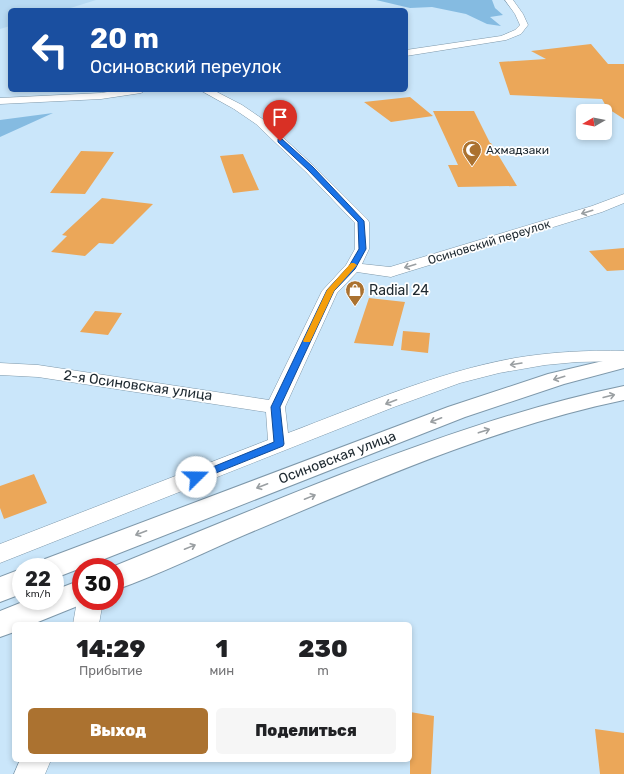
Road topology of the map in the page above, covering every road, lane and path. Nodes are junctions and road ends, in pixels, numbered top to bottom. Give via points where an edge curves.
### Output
1 (509, 0) edge
2 (408, 53) edge
3 (128, 92) edge
4 (209, 92) edge
5 (0, 101) edge
6 (624, 198) edge
7 (353, 267) junction
8 (624, 356) edge
9 (624, 362) edge
10 (0, 369) edge
11 (624, 393) edge
12 (275, 407) junction
13 (279, 444) junction
14 (0, 554) edge
15 (64, 563) edge
16 (124, 574) edge
17 (12, 585) edge
18 (0, 590) edge
19 (72, 596) edge
20 (88, 610) edge
21 (86, 622) edge
22 (0, 624) edge
23 (35, 762) edge
24 (29, 774) edge

1 - 2 street via 524,25 518,32 503,38
3 - 5 street via 101,96
4 - 7 street via 260,122 362,222 362,249
6 -> 7 street, Осиновский переулок via 597,209 391,272
7 - 12 street via 330,290
8 -> 13 street via 597,355 499,367 438,384
9 -> 15 street, Осиновская улица via 581,371 490,399
10 - 12 street, 2-я Осиновская улица via 38,371
16 -> 11 street, Осиновская улица via 352,480 461,439 548,411
12 - 13 street
13 - 14 street
17 - 18 street
19 - 22 street
20 - 21 street
23 - 24 street

